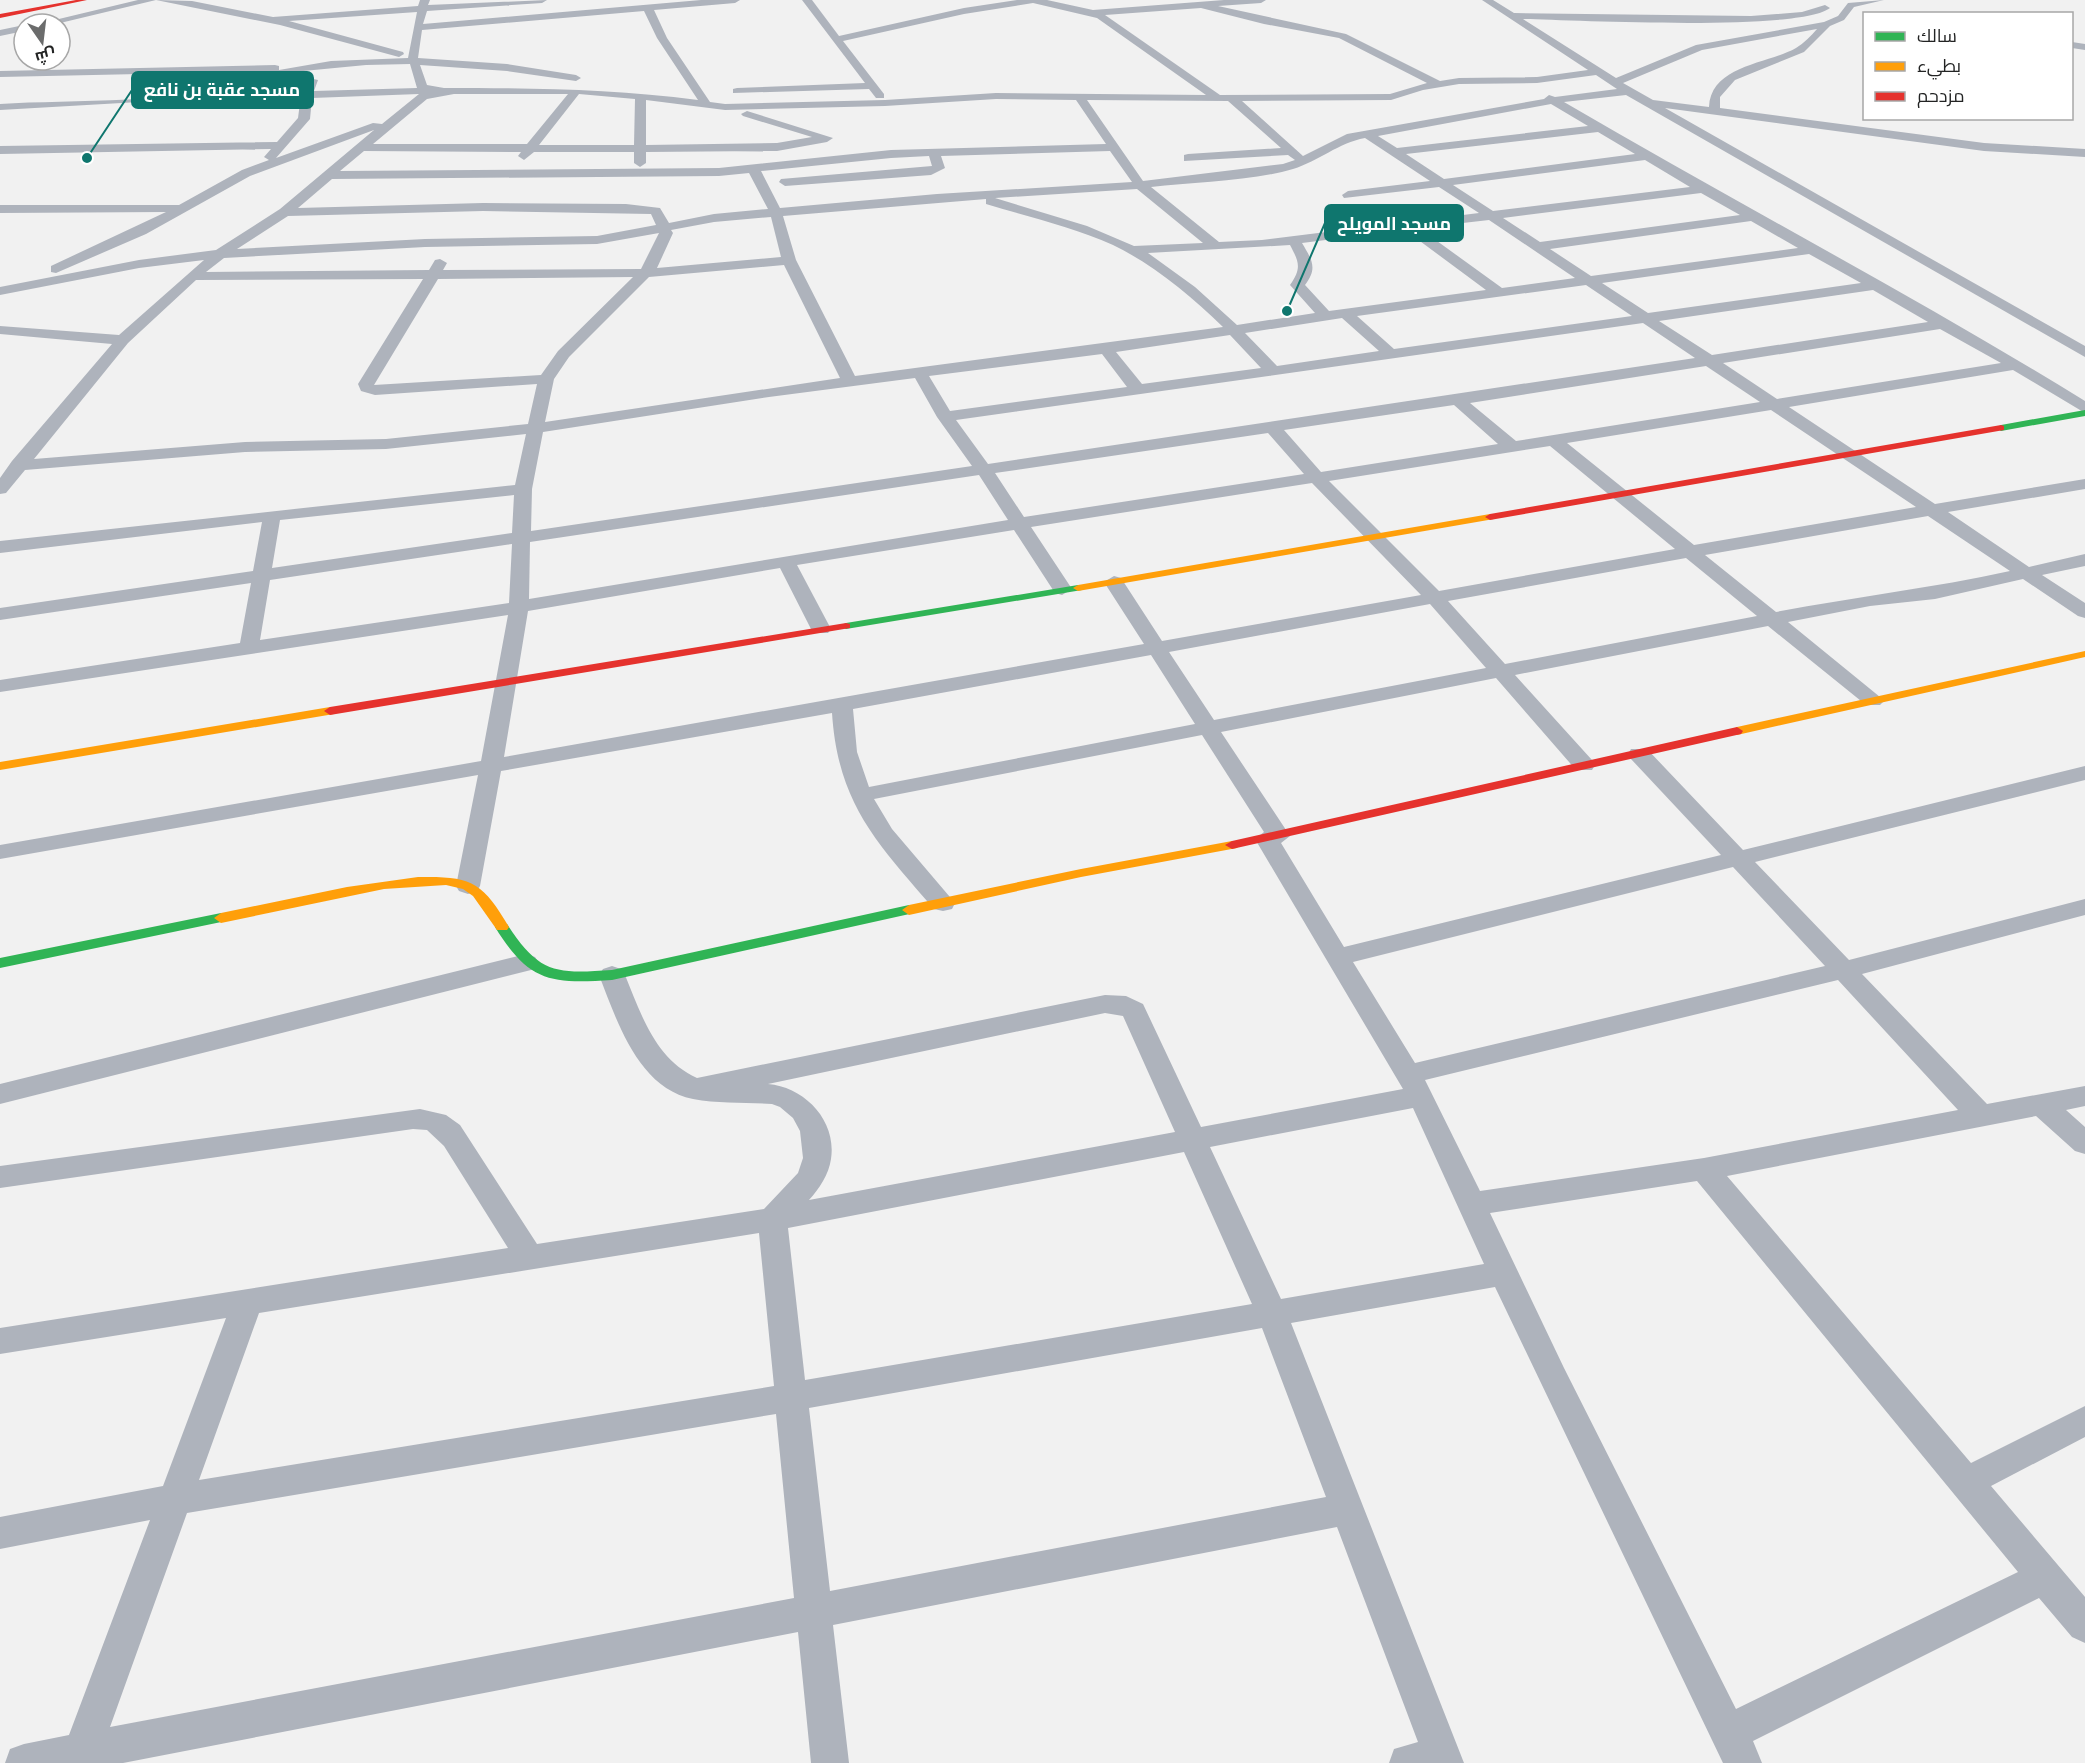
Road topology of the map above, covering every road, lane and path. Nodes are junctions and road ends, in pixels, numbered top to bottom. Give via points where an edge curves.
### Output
1 (84, 0) edge
2 (151, 0) edge
3 (161, 0) edge
4 (542, 0) edge
5 (585, 0) edge
6 (735, 0) edge
7 (807, 0) edge
8 (816, 0) edge
9 (1034, 0) edge
10 (1261, 0) edge
11 (1487, 0) edge
12 (1879, 0) edge
13 (423, 4) edge
14 (1202, 4) junction
15 (1803, 4) dead end
16 (648, 8) junction
17 (1825, 8) junction
18 (1846, 11) junction
19 (592, 12) junction
20 (1093, 13) junction
21 (1863, 13) edge
22 (0, 16) edge
23 (1515, 16) junction
24 (72, 18) edge
25 (277, 19) junction
26 (1827, 24) junction
27 (417, 27) junction
28 (839, 39) junction
29 (413, 59) junction
30 (318, 66) junction
31 (292, 68) junction
32 (1596, 72) junction
33 (0, 74) edge
34 (1512, 80) junction
35 (1614, 83) junction
36 (1438, 84) junction
37 (872, 86) junction
38 (576, 91) junction
39 (450, 92) junction
40 (710, 92) junction
41 (1628, 92) junction
42 (626, 94) junction
43 (307, 95) junction
44 (641, 95) junction
45 (1079, 96) junction
46 (1218, 98) junction
47 (1231, 98) junction
48 (1554, 100) junction
49 (1647, 102) junction
50 (885, 103) junction
51 (706, 104) junction
52 (0, 107) edge
53 (725, 107) junction
54 (1714, 110) junction
55 (393, 119) junction
56 (1601, 128) junction
57 (1367, 134) junction
58 (281, 145) junction
59 (853, 146) dead end
60 (361, 147) junction
61 (532, 147) junction
62 (1113, 147) junction
63 (639, 148) junction
64 (0, 150) edge
65 (1291, 150) junction
66 (1394, 152) junction
67 (934, 153) junction
68 (2085, 153) edge
69 (891, 154) junction
70 (1647, 156) junction
71 (1188, 158) dead end
72 (1305, 162) junction
73 (754, 170) junction
74 (246, 173) junction
75 (640, 174) junction
76 (327, 175) junction
77 (511, 175) junction
78 (1440, 183) junction
79 (762, 184) junction
80 (1140, 185) junction
81 (1703, 189) junction
82 (1348, 195) dead end
83 (978, 197) junction
84 (178, 208) junction
85 (0, 209) edge
86 (285, 212) junction
87 (776, 213) junction
88 (1491, 214) junction
89 (1754, 217) junction
90 (1406, 225) junction
91 (664, 227) junction
92 (1294, 240) junction
93 (452, 243) junction
94 (1540, 246) junction
95 (1217, 247) junction
96 (1133, 250) junction
97 (1811, 250) junction
98 (220, 254) junction
99 (789, 260) junction
100 (645, 273) junction
101 (433, 275) junction
102 (192, 276) junction
103 (1587, 280) junction
104 (18, 286) junction
105 (1874, 286) junction
106 (0, 291) edge
107 (1499, 292) junction
108 (1345, 313) junction
109 (1326, 316) junction
110 (1646, 318) junction
111 (1941, 324) junction
112 (0, 330) edge
113 (1236, 330) junction
114 (123, 340) junction
115 (1106, 349) junction
116 (2085, 352) edge
117 (1391, 354) junction
118 (1707, 359) junction
119 (2016, 365) junction
120 (1273, 371) junction
121 (920, 374) junction
122 (546, 379) junction
123 (850, 382) junction
124 (1139, 391) junction
125 (1456, 400) junction
126 (1772, 404) junction
127 (2085, 408) edge
128 (2085, 414) edge
129 (945, 417) junction
130 (1271, 426) junction
131 (536, 428) junction
132 (1554, 441) junction
133 (1512, 447) junction
134 (1845, 454) junction
135 (18, 465) junction
136 (984, 470) junction
137 (1317, 478) junction
138 (2085, 484) edge
139 (0, 489) edge
140 (523, 489) junction
141 (1621, 495) junction
142 (1929, 510) junction
143 (272, 515) junction
144 (1019, 525) junction
145 (1373, 535) junction
146 (521, 538) junction
147 (0, 547) edge
148 (1690, 553) junction
149 (2085, 560) edge
150 (786, 562) junction
151 (2025, 572) junction
152 (261, 576) junction
153 (1114, 582) junction
154 (1062, 589) junction
155 (1435, 598) junction
156 (519, 607) junction
157 (2085, 612) edge
158 (0, 614) edge
159 (1775, 621) junction
160 (821, 629) junction
161 (249, 649) junction
162 (1156, 649) junction
163 (2085, 654) edge
164 (1499, 673) junction
165 (508, 680) junction
166 (0, 686) edge
167 (1873, 701) junction
168 (842, 705) junction
169 (1208, 726) junction
170 (1639, 754) junction
171 (1584, 765) junction
172 (0, 766) edge
173 (492, 767) junction
174 (2085, 773) edge
175 (860, 795) junction
176 (1272, 837) junction
177 (0, 852) edge
178 (1738, 858) junction
179 (468, 886) junction
180 (943, 903) junction
181 (2085, 907) edge
182 (1338, 957) junction
183 (0, 963) edge
184 (526, 963) junction
185 (1845, 970) junction
186 (612, 975) junction
187 (1415, 1085) junction
188 (694, 1089) junction
189 (0, 1094) edge
190 (2085, 1096) edge
191 (2040, 1102) junction
192 (1980, 1115) junction
193 (1194, 1138) junction
194 (2085, 1143) edge
195 (1704, 1169) junction
196 (0, 1177) edge
197 (1472, 1204) junction
198 (772, 1219) junction
199 (529, 1256) junction
200 (1505, 1273) junction
201 (248, 1300) junction
202 (1272, 1314) junction
203 (0, 1341) edge
204 (791, 1397) junction
205 (2085, 1420) edge
206 (1966, 1482) junction
207 (173, 1500) junction
208 (1348, 1509) junction
209 (0, 1533) edge
210 (2044, 1577) junction
211 (814, 1613) junction
212 (2085, 1625) edge
213 (1736, 1748) edge
214 (81, 1756) edge
215 (1432, 1760) edge
216 (24, 1763) edge
217 (830, 1763) edge

1 - 22 street
2 - 24 street
3 - 25 street
4 - 13 street
5 - 19 street
6 - 16 street
7 - 8 street
7 - 28 street
9 - 20 street
9 - 28 street
10 - 14 street
11 - 23 street
12 - 18 street via 1851,5
13 - 25 street
13 - 27 street
14 - 20 street
14 - 36 street via 1342,36
15 - 17 street
16 - 19 street
16 - 40 street via 662,38
17 - 18 street
17 - 23 street via 1803,15 1750,19
18 - 21 street
18 - 26 street
19 - 27 street
20 - 46 street
23 - 32 street
25 - 29 street
26 - 35 street via 1700,47
26 - 54 street via 1797,51 1751,68 1719,87 1713,96
27 - 29 street
28 - 37 street
29 - 30 street
29 - 39 street via 422,87
29 - 42 street via 504,67 593,81
30 - 31 street
30 - 43 street
31 - 33 street
31 - 52 street via 234,89 190,96
32 - 34 street via 1555,79
32 - 35 street
34 - 36 street
34 - 48 street
35 - 41 street
36 - 47 street via 1391,97
37 - 40 street
37 - 50 street
38 - 39 street
38 - 42 street
38 - 61 street
39 - 43 street
39 - 55 street via 424,96
40 - 51 street
41 - 48 street
41 - 49 street
42 - 44 street
43 - 58 street via 304,119
44 - 51 street
44 - 63 street
45 - 46 street
45 - 50 street
45 - 62 street
46 - 47 street
47 - 65 street
48 - 56 street
48 - 57 street
49 - 54 street
49 - 116 street
50 - 53 street
51 - 53 street
53 - 63 street via 831,140 777,147
54 - 68 street via 1984,147
55 - 60 street
55 - 74 street
56 - 66 street
56 - 70 street
57 - 66 street
57 - 72 street via 1334,143
58 - 64 street
58 - 74 street via 269,159
59 - 69 street
60 - 61 street
60 - 76 street
61 - 63 street
61 - 77 street
62 - 67 street
62 - 80 street
63 - 75 street
65 - 71 street
65 - 72 street
66 - 78 street
67 - 69 street
67 - 79 street via 939,168 931,171
69 - 73 street
70 - 78 street
70 - 81 street
72 - 80 street
73 - 75 street
73 - 79 street
74 - 84 street
75 - 77 street
76 - 77 street
76 - 86 street
78 - 82 street
78 - 88 street
79 - 87 street
80 - 83 street
80 - 95 street
81 - 88 street
81 - 89 street
83 - 87 street
83 - 96 street
84 - 85 street
84 - 104 street via 141,231
86 - 91 street via 626,208 655,211
86 - 98 street
87 - 91 street via 691,220
87 - 99 street
88 - 90 street
88 - 94 street
89 - 94 street
89 - 97 street
90 - 92 street
90 - 107 street
91 - 93 street via 597,240
91 - 100 street via 664,240
92 - 95 street
92 - 109 street via 1307,264 1297,285
93 - 98 street
93 - 101 street
94 - 103 street
95 - 96 street
96 - 113 street
97 - 103 street
97 - 105 street
98 - 102 street
98 - 104 street
99 - 100 street
99 - 123 street
100 - 101 street
100 - 122 street via 563,354
101 - 102 street
101 - 122 street via 367,388 459,387
102 - 114 street
103 - 107 street
103 - 110 street
104 - 106 street
105 - 110 street
105 - 111 street
107 - 108 street
108 - 109 street
108 - 117 street
109 - 113 street
110 - 117 street
110 - 118 street
111 - 118 street
111 - 119 street
112 - 114 street
113 - 115 street
113 - 120 street
114 - 135 street
115 - 121 street
115 - 124 street
117 - 120 street
118 - 125 street
118 - 126 street
119 - 126 street
119 - 127 street
120 - 124 street
121 - 123 street
121 - 129 street
122 - 131 street
123 - 131 street
124 - 129 street
125 - 130 street
125 - 133 street
126 - 132 street
126 - 134 street
128 - 134 street
129 - 136 street
130 - 136 street
130 - 137 street
131 - 135 street via 386,444 245,447
131 - 140 street
132 - 133 street
132 - 141 street
133 - 137 street
134 - 141 street
134 - 142 street
135 - 139 street
136 - 144 street
136 - 146 street
137 - 144 street
137 - 145 street
138 - 142 street
140 - 143 street
140 - 146 street
141 - 145 street
141 - 148 street
142 - 148 street
142 - 151 street
143 - 147 street
143 - 152 street
144 - 150 street
144 - 154 street
145 - 153 street
145 - 155 street
146 - 152 street
146 - 156 street
148 - 155 street
148 - 159 street
149 - 151 street
150 - 156 street
150 - 160 street
151 - 157 street
151 - 159 street via 1935,593 1879,599
152 - 158 street
152 - 161 street
153 - 154 street
153 - 162 street
154 - 160 street
155 - 162 street
155 - 164 street
156 - 161 street
156 - 165 street
159 - 164 street
159 - 167 street
160 - 165 street
161 - 166 street
162 - 168 street
162 - 169 street
163 - 167 street
164 - 169 street
164 - 171 street
165 - 172 street
165 - 173 street
167 - 170 street
168 - 173 street
168 - 175 street via 846,751
169 - 175 street
169 - 176 street
170 - 171 street
170 - 178 street
171 - 176 street
173 - 177 street
173 - 179 street
174 - 178 street
175 - 180 street via 874,823
176 - 180 street
176 - 182 street
178 - 182 street
178 - 185 street
179 - 183 street via 420,882 376,887
179 - 184 street via 485,902
180 - 186 street
181 - 185 street
182 - 187 street
184 - 186 street via 550,973
184 - 189 street
185 - 187 street
185 - 192 street
186 - 188 street via 647,1052 676,1080
187 - 193 street
187 - 197 street
188 - 193 street via 1116,1003 1126,1005 1138,1017
188 - 198 street via 782,1094 809,1115 819,1158 808,1183
190 - 191 street
191 - 192 street
191 - 194 street
192 - 195 street
193 - 198 street
193 - 202 street
195 - 197 street
195 - 206 street
196 - 199 street via 433,1119 454,1138
197 - 200 street
198 - 199 street
198 - 204 street
199 - 201 street
200 - 202 street
200 - 213 street via 1557,1387
201 - 203 street
201 - 207 street
202 - 204 street
202 - 208 street
204 - 207 street
204 - 211 street
205 - 206 street
206 - 210 street
207 - 209 street
207 - 214 street
208 - 211 street
208 - 215 street
210 - 212 street
210 - 213 street
211 - 214 street
211 - 217 street
214 - 216 street

